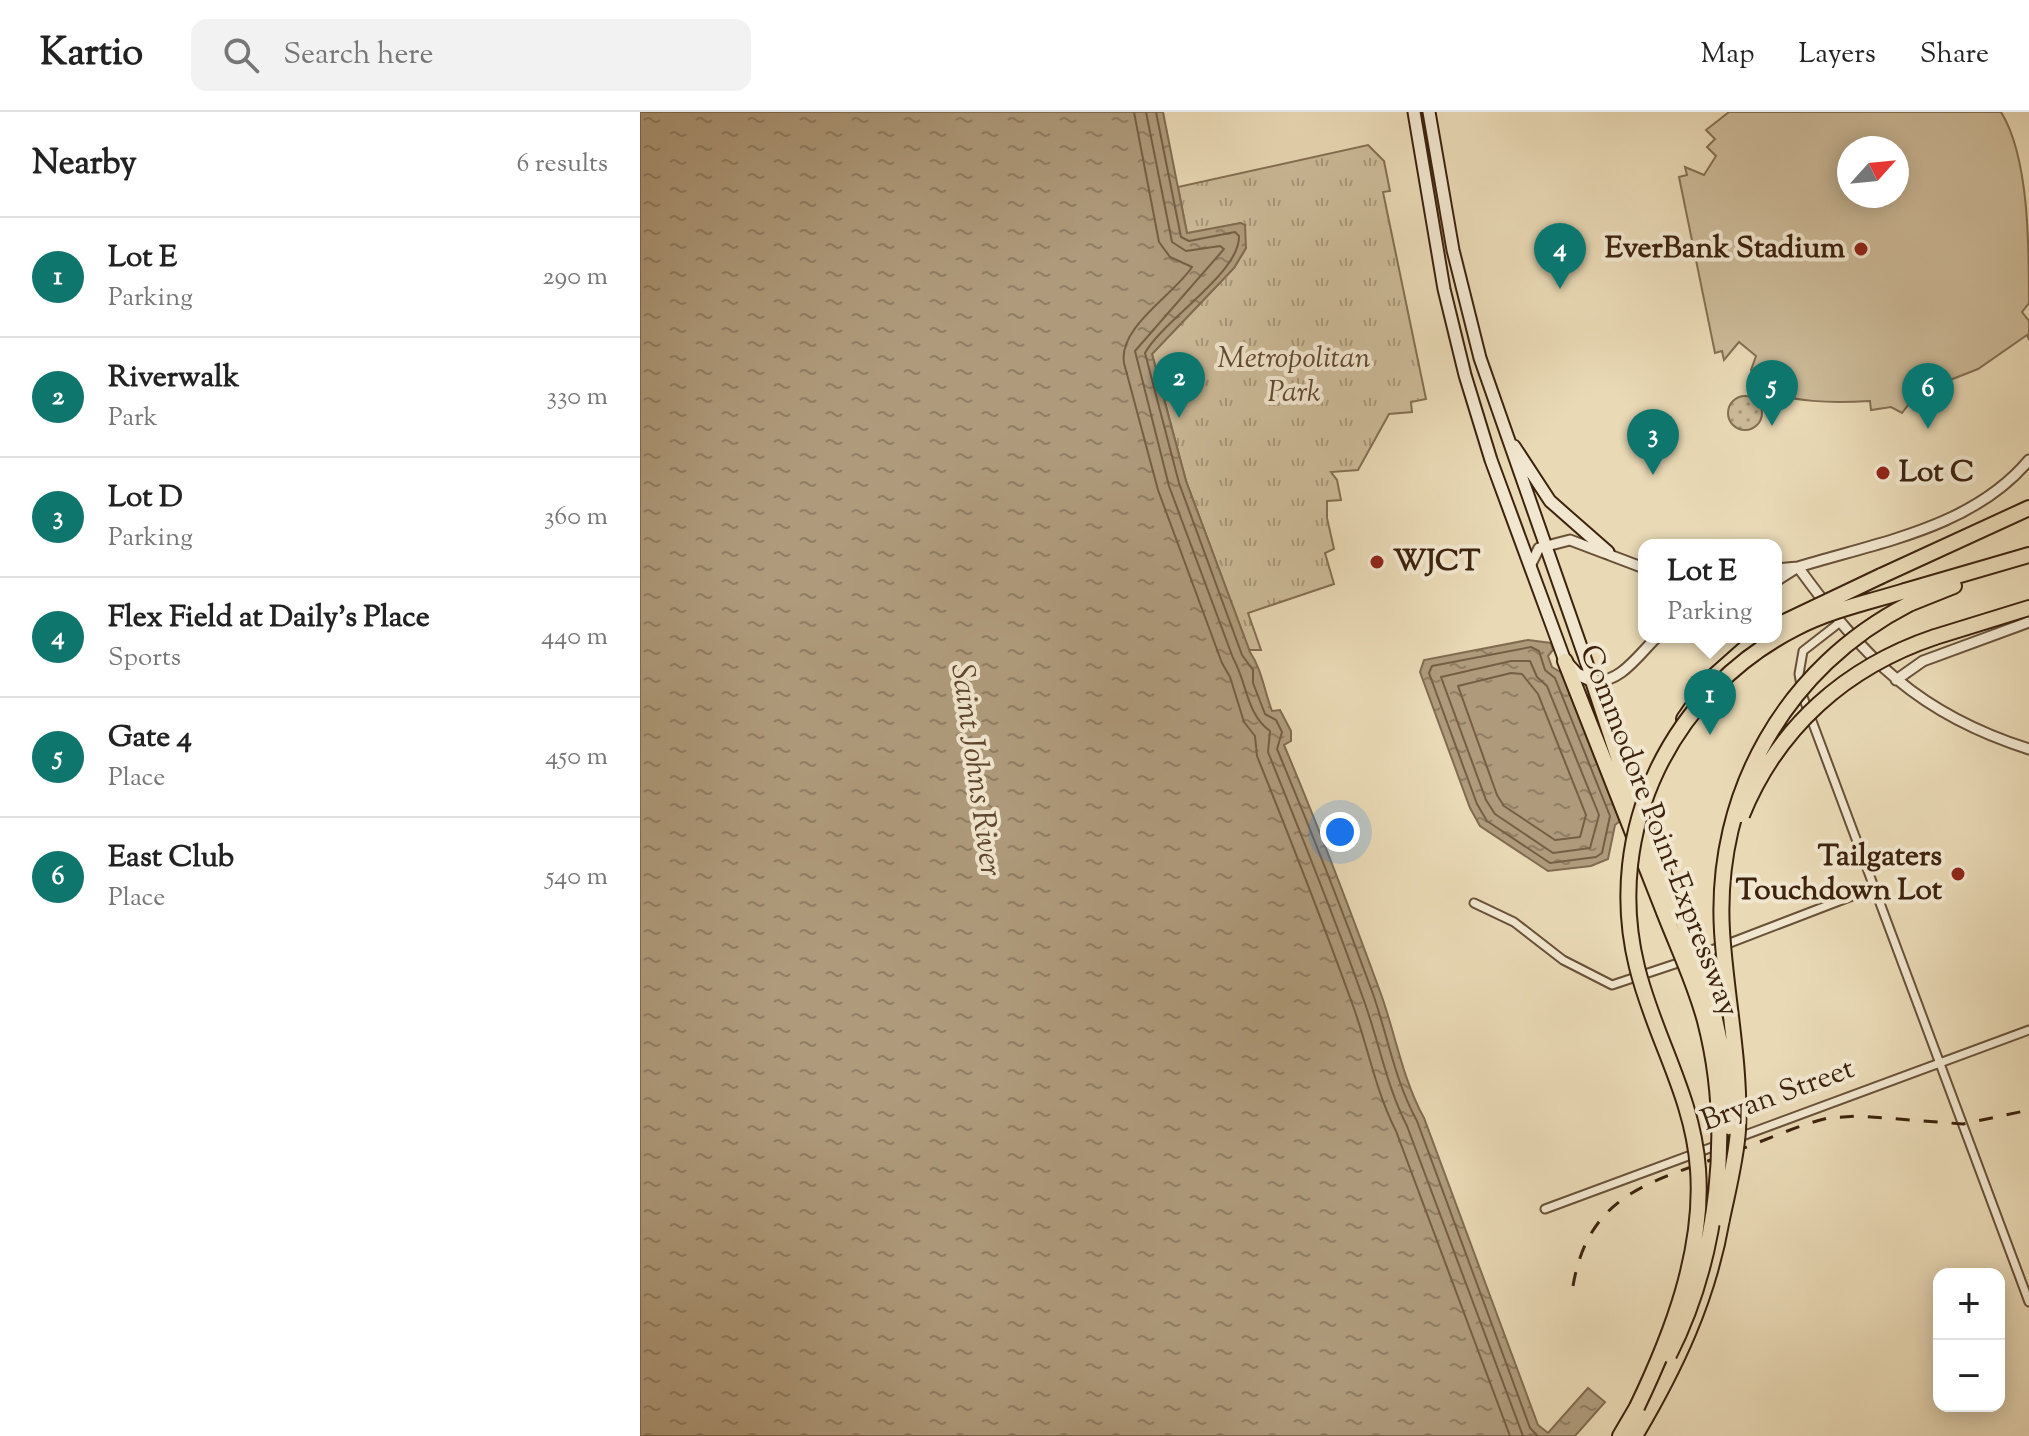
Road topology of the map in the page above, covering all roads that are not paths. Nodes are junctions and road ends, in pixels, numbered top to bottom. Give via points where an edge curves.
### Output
1 (1414, 112) edge
2 (1429, 112) edge
3 (1497, 413) junction
4 (2029, 460) edge
5 (2029, 508) edge
6 (1546, 544) junction
7 (1608, 552) junction
8 (2029, 555) edge
9 (2029, 564) edge
10 (1638, 565) edge
11 (1530, 566) junction
12 (1798, 567) junction
13 (1782, 568) edge
14 (1782, 577) edge
15 (2029, 608) edge
16 (2029, 622) edge
17 (1782, 623) edge
18 (1839, 623) junction
19 (1782, 637) edge
20 (1649, 643) edge
21 (1751, 643) edge
22 (1774, 643) edge
23 (1565, 661) junction
24 (1896, 680) junction
25 (1593, 681) junction
26 (1679, 727) junction
27 (2029, 749) edge
28 (1873, 888) junction
29 (1474, 903) dead end
30 (1722, 905) junction
31 (1670, 909) junction
32 (2029, 1030) edge
33 (1939, 1063) junction
34 (1545, 1209) dead end
35 (1722, 1219) junction
36 (2029, 1302) edge
37 (1637, 1407) junction
38 (1620, 1436) edge
39 (1635, 1436) edge

1 - 11 main road, Commodore Point Expressway via 1453,328 1491,460
2 - 3 main road via 1460,280
3 - 6 main road, Commodore Point Expressway
3 - 7 main road via 1545,496
4 - 12 street via 1998,491 1956,517
5 - 17 highway, bridge
6 - 7 street via 1567,540
6 - 11 street via 1534,553
6 - 25 main road, Commodore Point Expressway
7 - 10 street
8 - 19 highway, bridge via 1847,608
9 - 30 highway, bridge via 1902,608 1856,637 1810,678 1765,739 1742,787 1727,840
11 - 23 main road, Commodore Point Expressway
12 - 13 street
12 - 14 street
12 - 18 street
15 - 30 highway, bridge via 1894,653 1850,678 1809,712 1783,741 1742,814
16 - 24 street via 1919,663
18 - 24 street
18 - 28 street via 1807,645 1799,674
20 - 25 street via 1613,678
21 - 26 highway, bridge via 1713,677
22 - 26 highway, bridge via 1735,669
23 - 25 main road
23 - 31 highway, Commodore Point Expressway
24 - 27 street via 1951,717
25 - 31 highway, Commodore Point Expressway
26 - 37 highway, bridge via 1639,822 1629,910 1643,990 1690,1117 1698,1203 1680,1298
28 - 29 street via 1618,985 1563,960 1514,922
28 - 33 street
30 - 35 highway, bridge via 1738,1099 1735,1153
31 - 35 highway, Commodore Point Expressway, bridge via 1705,980 1724,1065 1729,1137
31 - 37 highway, Commodore Point Expressway, bridge via 1708,1031 1718,1153 1710,1226 1693,1294 1671,1350
32 - 33 street, Bryan Street
33 - 34 street, Bryan Street
33 - 36 street
35 - 39 highway via 1692,1329
37 - 38 highway

